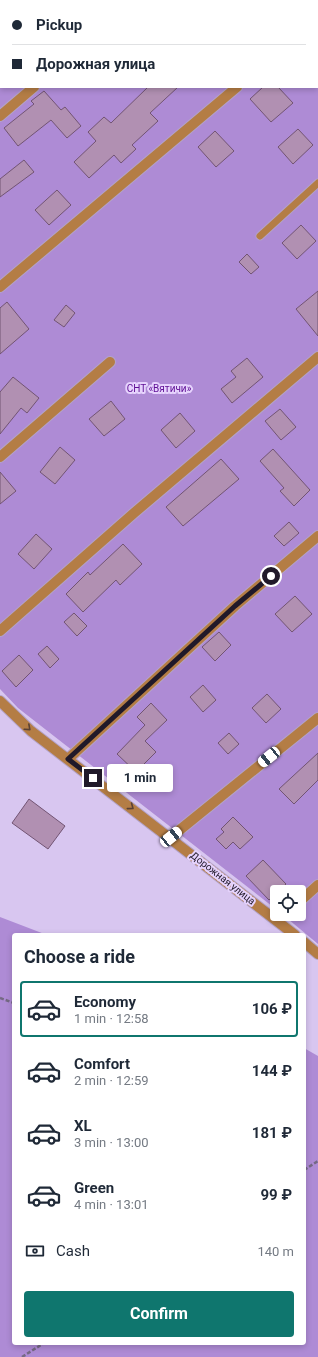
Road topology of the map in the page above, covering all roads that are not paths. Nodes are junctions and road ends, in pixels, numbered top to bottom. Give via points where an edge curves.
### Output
1 (33, 88) edge
2 (236, 88) edge
3 (0, 116) edge
4 (318, 183) edge
5 (260, 236) dead end
6 (0, 287) edge
7 (318, 357) edge
8 (110, 362) dead end
9 (0, 457) edge
10 (318, 536) edge
11 (0, 631) edge
12 (0, 701) edge
13 (318, 718) edge
14 (68, 759) junction
15 (171, 837) junction
16 (318, 885) edge
17 (306, 896) edge
18 (270, 915) edge
19 (278, 921) edge
20 (293, 933) edge
21 (306, 944) edge
22 (318, 954) edge

1 - 3 street
2 - 6 street
4 - 5 lane
7 - 11 street
8 - 9 street
10 - 14 street via 235,606
12 -> 14 street, Дорожная улица via 31,731
13 - 15 street
14 -> 15 street, Дорожная улица
15 - 18 street, Дорожная улица
16 - 17 street
19 - 20 street, Дорожная улица
21 - 22 street

